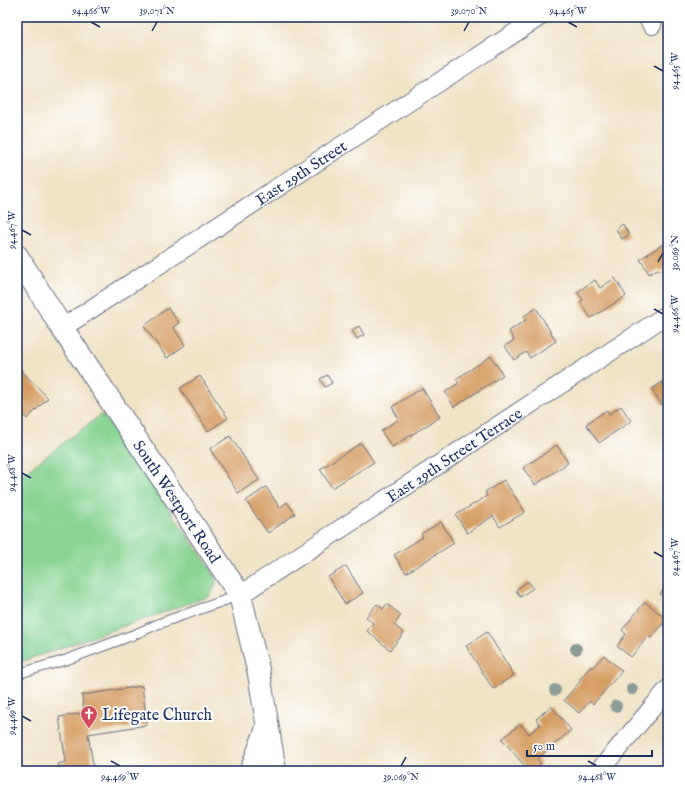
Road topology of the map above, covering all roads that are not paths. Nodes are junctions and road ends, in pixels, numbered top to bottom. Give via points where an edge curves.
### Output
1 (539, 17) edge
2 (17, 256) edge
3 (668, 314) edge
4 (62, 328) junction
5 (240, 594) junction
6 (17, 674) edge
7 (668, 689) edge
8 (268, 727) junction
9 (251, 771) edge
10 (276, 771) edge
11 (599, 771) edge

1 - 4 street, East 29th Street
2 - 4 street, South Westport Road
3 - 5 street, East 29th Street Terrace
4 - 5 street, South Westport Road
5 - 6 lane via 66,660
5 - 8 street, South Westport Road via 259,674
7 - 11 street
8 - 9 street
8 - 10 street, South Westport Road

